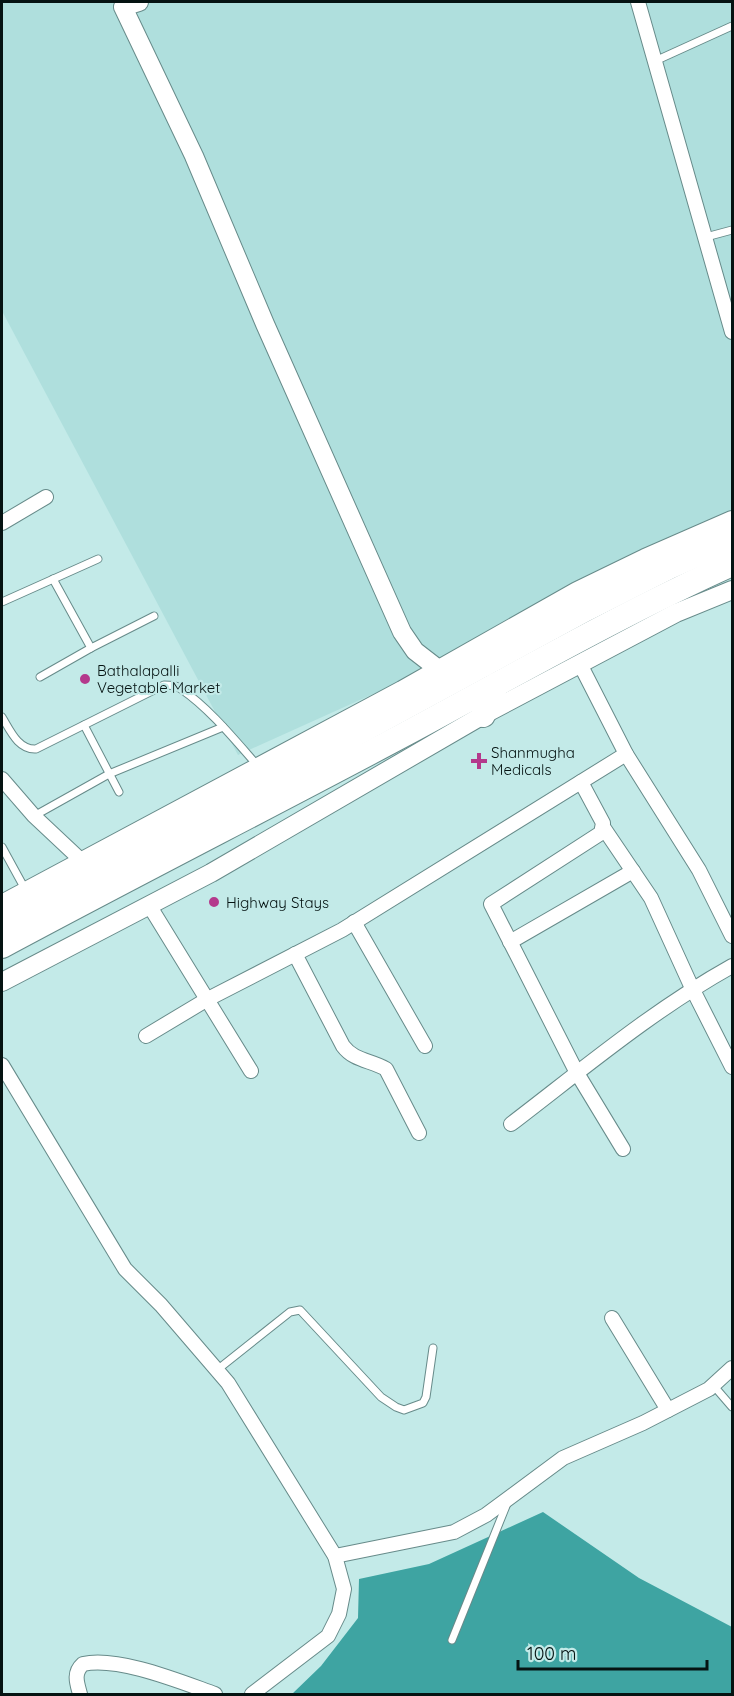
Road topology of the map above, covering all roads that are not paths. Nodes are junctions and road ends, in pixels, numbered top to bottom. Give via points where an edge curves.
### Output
1 (638, 2) edge
2 (128, 3) edge
3 (732, 26) edge
4 (655, 62) junction
5 (732, 230) edge
6 (706, 237) junction
7 (732, 332) edge
8 (46, 497) dead end
9 (732, 520) edge
10 (2, 523) edge
11 (732, 539) edge
12 (98, 560) dead end
13 (732, 564) edge
14 (53, 579) junction
15 (732, 591) edge
16 (2, 602) edge
17 (154, 616) dead end
18 (91, 648) junction
19 (580, 664) junction
20 (447, 675) junction
21 (40, 677) dead end
22 (496, 685) junction
23 (483, 715) junction
24 (2, 717) edge
25 (84, 725) junction
26 (223, 727) junction
27 (626, 754) junction
28 (259, 767) junction
29 (109, 774) junction
30 (2, 779) edge
31 (581, 782) junction
32 (119, 792) dead end
33 (34, 816) junction
34 (603, 827) junction
35 (2, 847) edge
36 (83, 862) junction
37 (633, 871) junction
38 (27, 891) junction
39 (2, 904) edge
40 (149, 905) junction
41 (354, 922) junction
42 (2, 926) edge
43 (732, 936) edge
44 (510, 942) junction
45 (2, 946) edge
46 (295, 954) junction
47 (732, 966) edge
48 (2, 982) edge
49 (692, 988) junction
50 (206, 1000) junction
51 (147, 1036) dead end
52 (425, 1046) dead end
53 (2, 1065) edge
54 (732, 1067) edge
55 (251, 1071) dead end
56 (577, 1073) junction
57 (511, 1124) dead end
58 (419, 1133) dead end
59 (623, 1149) dead end
60 (612, 1318) dead end
61 (433, 1348) dead end
62 (732, 1368) edge
63 (217, 1370) junction
64 (713, 1385) junction
65 (732, 1407) edge
66 (668, 1410) junction
67 (510, 1497) junction
68 (334, 1556) junction
69 (452, 1640) dead end
70 (80, 1695) edge
71 (215, 1695) edge
72 (252, 1695) edge

1 - 4 street
2 - 20 street via 402,632 415,651
3 - 4 lane
4 - 6 street
5 - 6 lane
6 - 7 street
8 - 10 street
9 - 20 street via 577,591
11 - 20 highway
12 - 14 lane
13 - 22 highway via 664,595
14 - 16 lane
14 - 18 lane
15 - 19 street via 676,613
17 - 18 lane
18 - 21 lane
19 - 23 street
19 - 27 street
20 - 28 street
20 - 42 highway
22 - 23 highway
22 - 45 highway
23 - 40 street
24 - 25 lane via 20,743 32,749
25 - 26 lane via 170,685 181,689
25 - 29 lane
26 - 28 lane
26 - 29 lane
27 - 31 street
27 - 43 street via 699,870
28 - 36 street
29 - 32 lane
29 - 33 lane
30 - 33 street
31 - 34 street
31 - 41 street
33 - 36 street
34 - 37 street
34 - 44 street via 602,833 491,904
35 - 38 lane
36 - 38 street
37 - 44 street
37 - 49 street via 651,898
38 - 39 street
40 - 48 street
40 - 50 street
41 - 46 street
41 - 52 street
44 - 56 street
46 - 50 street
46 - 58 street via 343,1046 355,1057 386,1069
47 - 49 street
49 - 54 street
49 - 56 street
50 - 51 street
50 - 55 street
53 - 63 street via 125,1269
56 - 57 street
56 - 59 street
60 - 66 street
61 - 63 lane via 426,1397 420,1405 404,1410 381,1397 300,1310 290,1312
62 - 64 street
63 - 68 street
64 - 65 lane
64 - 66 street
66 - 67 street via 563,1458
67 - 68 street via 454,1532
67 - 69 lane
68 - 72 street via 344,1589 339,1614 328,1636
70 - 71 street via 76,1674 83,1664 93,1662 135,1668

